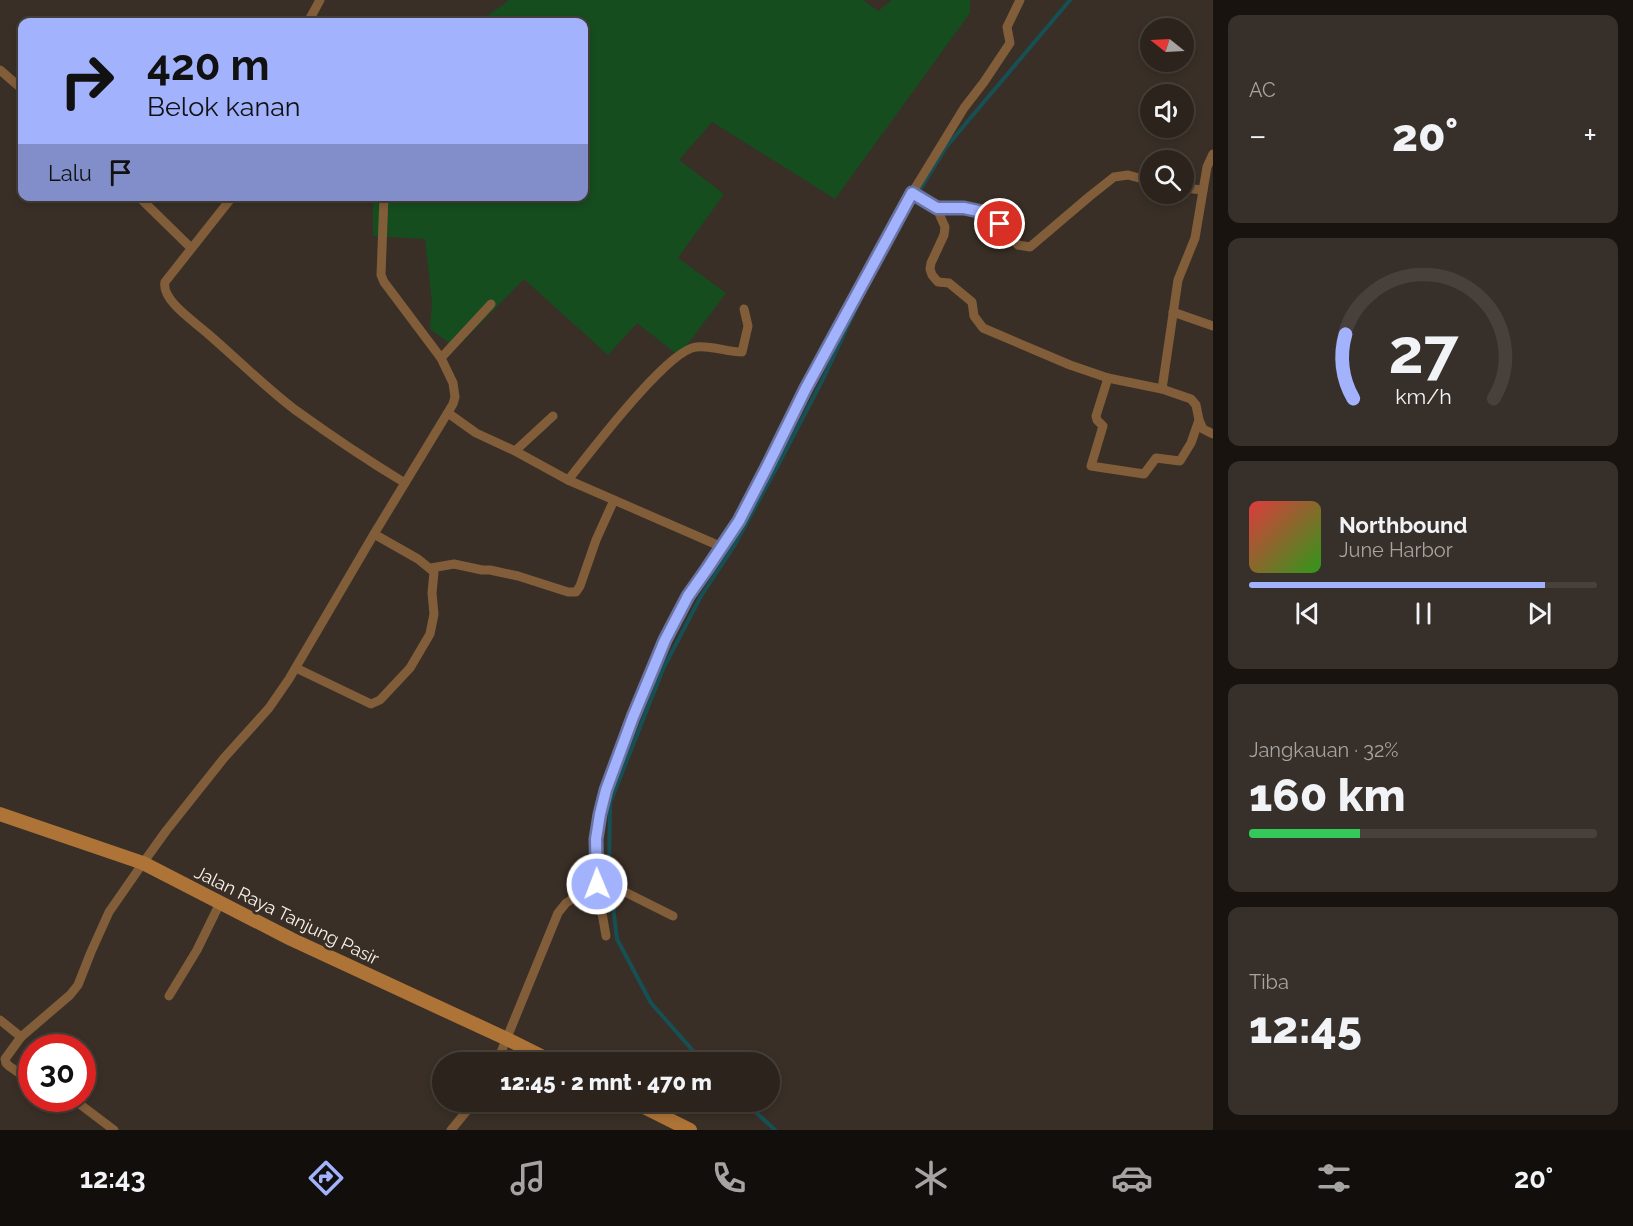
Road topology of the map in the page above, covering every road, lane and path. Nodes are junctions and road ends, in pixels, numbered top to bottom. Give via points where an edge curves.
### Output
1 (320, 0) edge
2 (1020, 0) edge
3 (310, 18) edge
4 (0, 70) edge
5 (18, 86) edge
6 (1213, 154) edge
7 (1140, 178) edge
8 (1194, 189) edge
9 (1203, 190) junction
10 (913, 194) junction
11 (143, 201) edge
12 (229, 201) edge
13 (384, 201) edge
14 (937, 208) junction
15 (191, 249) junction
16 (491, 304) dead end
17 (744, 309) dead end
18 (1173, 312) junction
19 (1213, 326) edge
20 (441, 358) junction
21 (1108, 378) junction
22 (1162, 389) junction
23 (448, 413) junction
24 (553, 416) dead end
25 (1199, 420) junction
26 (1213, 434) edge
27 (515, 451) junction
28 (568, 480) junction
29 (405, 483) junction
30 (614, 500) junction
31 (374, 534) junction
32 (722, 547) junction
33 (431, 568) junction
34 (296, 668) junction
35 (0, 814) edge
36 (143, 863) junction
37 (598, 890) junction
38 (220, 903) junction
39 (673, 916) dead end
40 (606, 936) dead end
41 (169, 996) dead end
42 (0, 1020) edge
43 (25, 1034) edge
44 (18, 1038) edge
45 (507, 1039) junction
46 (18, 1040) edge
47 (501, 1052) edge
48 (533, 1052) edge
49 (18, 1072) edge
50 (90, 1112) edge
51 (466, 1112) edge
52 (654, 1112) edge
53 (113, 1130) edge
54 (451, 1130) edge
55 (690, 1130) edge

1 - 3 street
2 - 10 street via 1007,27 1010,43 964,108
4 - 5 street
6 - 9 street
7 - 14 street via 1114,177 1030,247 1018,245 992,214
8 - 9 street
9 - 18 street via 1195,238 1178,280
10 - 14 street
10 - 32 street
11 - 15 street
12 - 15 street
13 - 20 street via 381,275
14 - 21 street via 945,230 930,272 936,281 949,283 972,302 979,324 987,331
15 - 29 street via 164,285 179,310 293,408
16 - 20 street
17 - 28 street via 748,327 742,352 696,347 680,353 619,416
18 - 19 street
18 - 22 street
20 - 23 street via 455,391
21 - 22 street
21 - 25 street via 1096,417 1103,426 1091,466 1144,474 1156,458 1180,461
22 - 25 street via 1191,399
23 - 27 street via 476,433
23 - 29 street
24 - 27 street
25 - 26 street via 1203,429
27 - 28 street
28 - 30 street
29 - 31 street
30 - 32 street
30 - 33 street via 576,592 454,564
31 - 33 street
31 - 34 street
32 - 37 street via 688,596 665,640 606,790 596,839
33 - 34 street via 435,576 430,634 411,668 380,700 365,703
34 - 36 street via 269,708 224,758
35 - 36 street, Jalan Raya Tanjung Pasir
36 - 38 street, Jalan Raya Tanjung Pasir
36 - 43 street via 109,912 78,985
37 - 39 street via 625,892
37 - 40 street
37 - 45 street via 566,903 558,914
38 - 41 street
38 - 45 street, Jalan Raya Tanjung Pasir
42 - 44 street
45 - 47 street
45 - 48 street, Jalan Raya Tanjung Pasir
46 - 49 street via 5,1059
50 - 53 street
51 - 54 street
52 - 55 street

